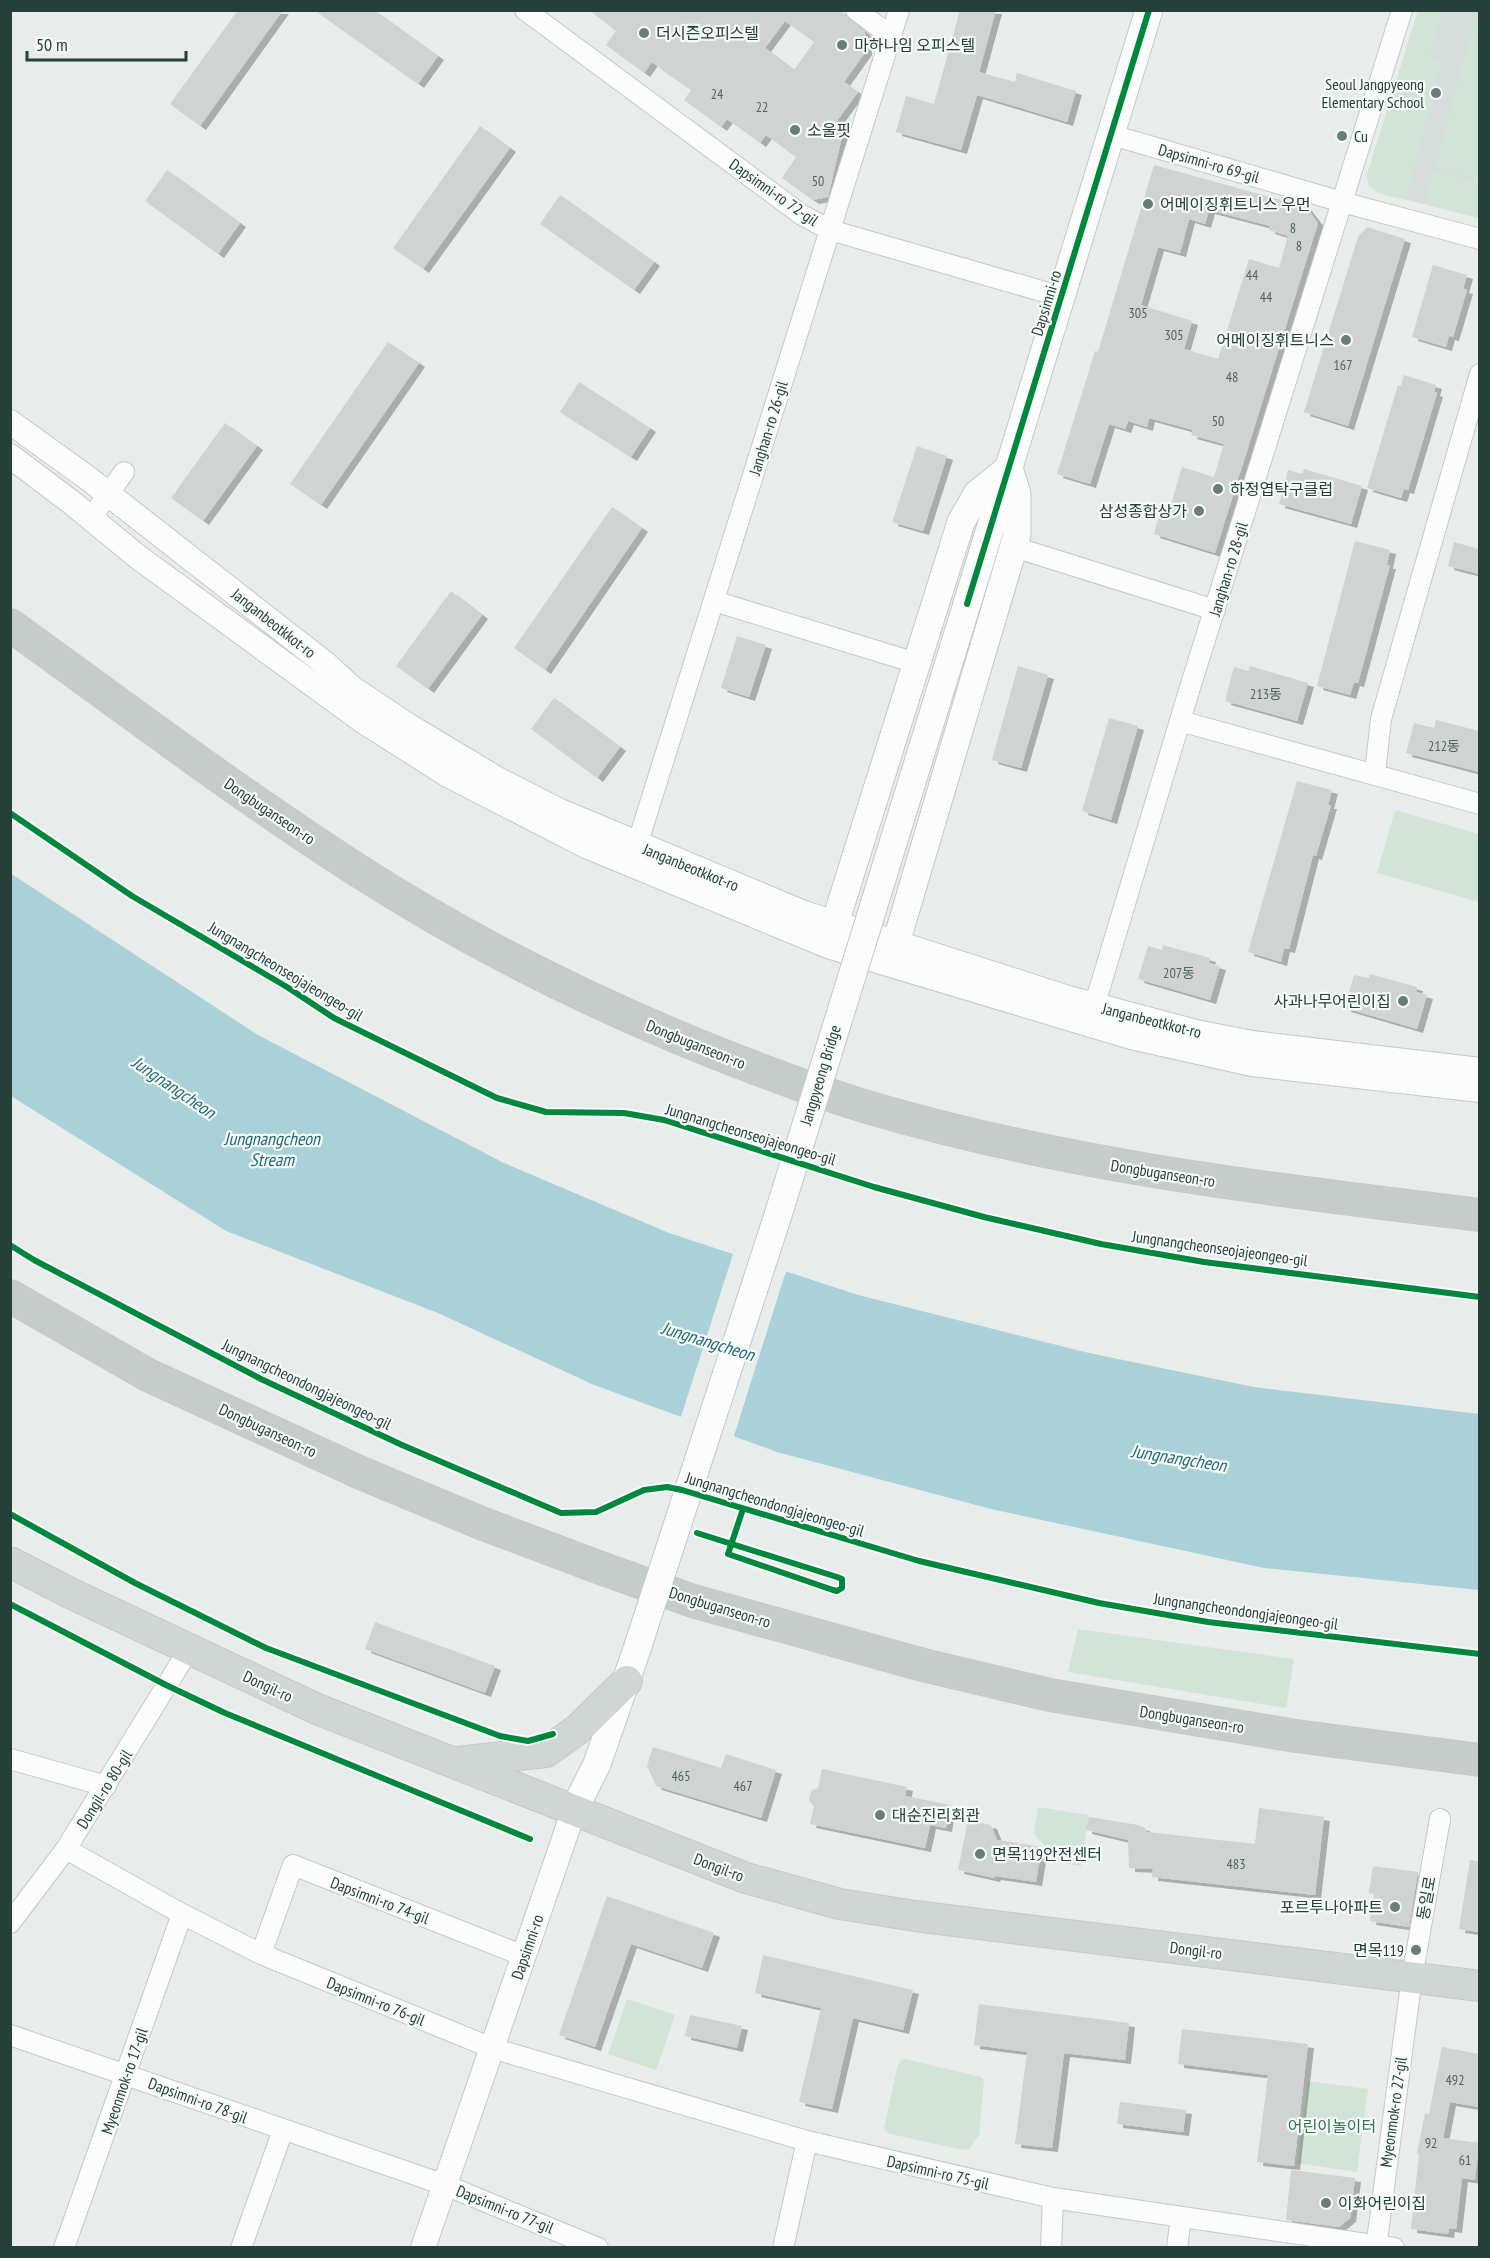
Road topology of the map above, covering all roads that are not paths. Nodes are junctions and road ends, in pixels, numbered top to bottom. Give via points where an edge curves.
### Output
1 (525, 10) edge
2 (856, 10) edge
3 (899, 10) edge
4 (1149, 10) edge
5 (1402, 10) edge
6 (891, 36) junction
7 (1112, 135) junction
8 (1342, 202) junction
9 (830, 230) junction
10 (1479, 239) edge
11 (1062, 297) junction
12 (1479, 374) edge
13 (10, 422) edge
14 (10, 456) edge
15 (1009, 468) junction
16 (124, 472) dead end
17 (108, 494) junction
18 (91, 518) junction
19 (1014, 547) junction
20 (714, 601) junction
21 (967, 604) joint
22 (1215, 610) junction
23 (10, 625) edge
24 (916, 663) junction
25 (1180, 721) junction
26 (1375, 773) junction
27 (1479, 804) edge
28 (637, 845) junction
29 (835, 923) junction
30 (896, 943) junction
31 (1091, 1015) junction
32 (1479, 1070) edge
33 (1479, 1090) edge
34 (1479, 1215) edge
35 (10, 1296) edge
36 (10, 1562) edge
37 (189, 1649) junction
38 (638, 1649) joint
39 (627, 1681) junction
40 (10, 1759) edge
41 (1479, 1760) edge
42 (454, 1762) junction
43 (106, 1786) junction
44 (574, 1810) junction
45 (1440, 1819) dead end
46 (66, 1849) junction
47 (182, 1914) junction
48 (10, 1923) edge
49 (261, 1954) junction
50 (524, 1956) junction
51 (1412, 1977) junction
52 (1479, 1986) edge
53 (10, 2035) edge
54 (492, 2048) junction
55 (126, 2074) junction
56 (283, 2130) junction
57 (807, 2141) junction
58 (445, 2185) junction
59 (1053, 2198) junction
60 (1181, 2217) junction
61 (64, 2247) edge
62 (241, 2247) edge
63 (423, 2247) edge
64 (598, 2247) edge
65 (783, 2247) edge
66 (1051, 2247) edge
67 (1177, 2247) edge
68 (1382, 2247) edge

1 - 9 street, Dapsimni-ro 72-gil via 802,215
2 - 6 street
3 - 6 street, Janghan-ro 26-gil
4 - 7 main road, Dapsimni-ro
5 - 8 street, Janghan-ro 28-gil
6 - 9 street, Janghan-ro 26-gil
7 - 8 street, Dapsimni-ro 69-gil
7 - 11 main road, Dapsimni-ro
8 - 10 street, Dapsimni-ro 69-gil
8 - 22 street, Janghan-ro 28-gil
9 - 11 street, Dapsimni-ro 72-gil
9 - 20 street, Janghan-ro 26-gil
11 - 15 main road, Dapsimni-ro
12 - 26 street via 1381,719
13 - 17 street, Janganbeotkkot-ro
14 - 18 street, Janganbeotkkot-ro
15 - 19 main road via 1017,502
15 - 21 main road, Dapsimni-ro
15 - 24 main road via 977,495 961,522
16 - 17 street
17 - 18 street
17 - 28 street, Janganbeotkkot-ro via 352,688 409,726 519,790
18 - 31 street, Janganbeotkkot-ro via 147,564 363,722 448,774 547,827 828,946
19 - 22 street
19 - 30 main road
20 - 24 street
20 - 28 street, Janghan-ro 26-gil
21 - 38 main road, Jangpyeong Bridge, bridge via 776,1222
22 - 25 street, Janghan-ro 28-gil
23 - 34 highway, Dongbuganseon-ro via 356,869 460,931 569,988 681,1039 860,1105 969,1135 1190,1178
24 - 29 main road
25 - 26 street
25 - 31 street, Janghan-ro 28-gil
26 - 27 street
28 - 29 street, Janganbeotkkot-ro
29 - 30 street, Janganbeotkkot-ro
30 - 31 street, Janganbeotkkot-ro
31 - 32 street, Janganbeotkkot-ro via 1156,1022 1252,1043
31 - 33 street, Janganbeotkkot-ro via 1131,1037 1252,1064
35 - 41 highway, Dongbuganseon-ro via 148,1375 361,1473 481,1523 693,1601 924,1665 1050,1695 1296,1736
36 - 37 main road, Dongil-ro
37 - 42 main road, Dongil-ro via 317,1709
37 - 43 street, Dongil-ro 80-gil
38 - 39 main road, Dapsimni-ro
39 - 42 main road via 578,1729 546,1752
39 - 44 main road, Dapsimni-ro via 597,1764
40 - 43 street
42 - 44 main road, Dongil-ro
43 - 46 street, Dongil-ro 80-gil
44 - 50 street, Dapsimni-ro
44 - 51 main road, Dongil-ro via 746,1878 840,1904
45 - 51 street, 동일로
46 - 47 street, Dapsimni-ro 76-gil
46 - 48 street, Dongil-ro 80-gil
47 - 49 street, Dapsimni-ro 76-gil
47 - 55 street, Myeonmok-ro 17-gil
49 - 50 street, Dapsimni-ro 74-gil via 293,1865
49 - 54 street, Dapsimni-ro 76-gil
50 - 54 street, Dapsimni-ro
51 - 52 main road, Dongil-ro
51 - 68 street, Myeonmok-ro 27-gil
53 - 55 street, Dapsimni-ro 78-gil
54 - 57 street, Dapsimni-ro 75-gil
54 - 58 street, Dapsimni-ro
55 - 56 street, Dapsimni-ro 78-gil
55 - 61 street, Myeonmok-ro 17-gil
56 - 58 street, Dapsimni-ro 78-gil
56 - 62 street
57 - 59 street, Dapsimni-ro 75-gil
57 - 65 street
58 - 63 street, Dapsimni-ro
58 - 64 street, Dapsimni-ro 77-gil
59 - 60 street, Dapsimni-ro 75-gil
59 - 66 street
60 - 67 street
60 - 68 street, Dapsimni-ro 75-gil

